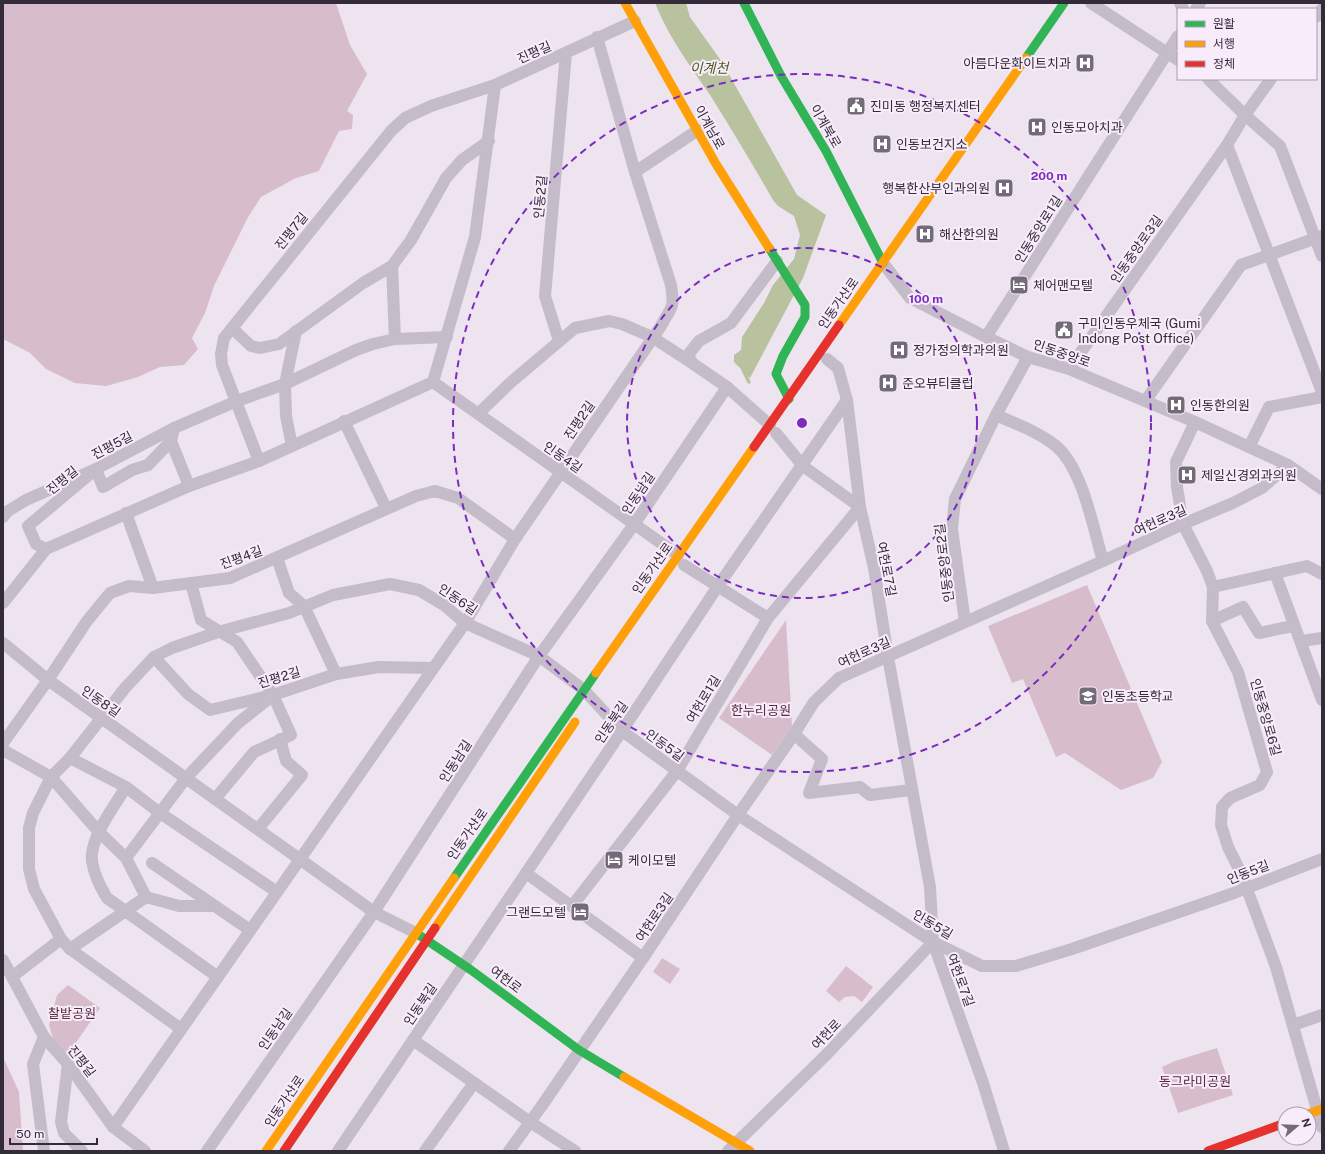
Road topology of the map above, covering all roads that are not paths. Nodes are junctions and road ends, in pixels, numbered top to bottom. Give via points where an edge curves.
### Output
1 (625, 3) edge
2 (744, 3) edge
3 (1064, 3) edge
4 (1091, 3) edge
5 (1071, 10) dead end
6 (635, 21) junction
7 (597, 37) junction
8 (1177, 38) edge
9 (566, 53) junction
10 (1167, 53) junction
11 (1177, 59) edge
12 (1211, 80) edge
13 (1270, 80) edge
14 (495, 84) junction
15 (1245, 115) junction
16 (698, 130) junction
17 (489, 141) junction
18 (1227, 145) junction
19 (635, 172) junction
20 (1319, 237) edge
21 (1268, 254) junction
22 (1322, 256) edge
23 (777, 261) junction
24 (392, 266) junction
25 (886, 267) junction
26 (862, 308) dead end
27 (232, 328) junction
28 (296, 331) junction
29 (447, 337) junction
30 (652, 337) junction
31 (986, 337) junction
32 (395, 339) junction
33 (559, 341) junction
34 (1028, 357) junction
35 (827, 359) dead end
36 (692, 363) junction
37 (1069, 369) junction
38 (433, 382) junction
39 (286, 384) junction
40 (727, 386) junction
41 (1322, 392) edge
42 (1322, 397) edge
43 (789, 399) junction
44 (847, 400) junction
45 (1146, 400) junction
46 (237, 401) junction
47 (479, 413) junction
48 (996, 415) junction
49 (344, 421) junction
50 (1195, 422) junction
51 (174, 428) junction
52 (775, 431) junction
53 (171, 441) junction
54 (292, 446) junction
55 (1249, 447) junction
56 (259, 461) junction
57 (1288, 465) junction
58 (803, 466) junction
59 (96, 469) junction
60 (560, 473) junction
61 (189, 486) junction
62 (1320, 486) edge
63 (860, 507) junction
64 (386, 508) junction
65 (126, 513) junction
66 (3, 517) edge
67 (635, 523) junction
68 (1183, 524) junction
69 (515, 539) junction
70 (46, 549) junction
71 (277, 558) junction
72 (1103, 561) junction
73 (683, 563) junction
74 (1275, 573) junction
75 (1322, 574) edge
76 (191, 583) junction
77 (718, 586) junction
78 (1213, 587) junction
79 (153, 588) junction
80 (3, 603) edge
81 (304, 606) junction
82 (768, 618) junction
83 (1212, 621) junction
84 (465, 622) junction
85 (965, 622) junction
86 (1293, 626) junction
87 (218, 632) junction
88 (1322, 638) edge
89 (1301, 641) junction
90 (3, 644) edge
91 (539, 656) junction
92 (154, 657) junction
93 (888, 657) junction
94 (433, 668) junction
95 (336, 674) junction
96 (48, 680) junction
97 (273, 695) junction
98 (590, 696) junction
99 (1322, 700) edge
100 (580, 716) dead end
101 (101, 718) junction
102 (622, 731) junction
103 (794, 734) junction
104 (286, 737) junction
105 (3, 743) edge
106 (3, 750) edge
107 (70, 758) junction
108 (676, 771) junction
109 (51, 777) junction
110 (186, 778) junction
111 (126, 787) junction
112 (912, 790) junction
113 (215, 799) junction
114 (160, 814) junction
115 (738, 815) junction
116 (258, 829) junction
117 (98, 831) junction
118 (126, 858) junction
119 (300, 859) junction
120 (1322, 859) edge
121 (152, 863) dead end
122 (526, 873) junction
123 (1247, 887) junction
124 (277, 892) junction
125 (146, 897) junction
126 (215, 906) junction
127 (572, 906) junction
128 (125, 912) junction
129 (374, 912) junction
130 (250, 930) junction
131 (416, 933) junction
132 (61, 939) junction
133 (427, 941) junction
134 (933, 942) junction
135 (70, 949) junction
136 (643, 958) junction
137 (3, 960) edge
138 (463, 966) junction
139 (13, 976) junction
140 (218, 977) junction
141 (1322, 1015) edge
142 (1293, 1025) junction
143 (181, 1029) junction
144 (44, 1037) junction
145 (413, 1040) junction
146 (579, 1050) junction
147 (68, 1064) junction
148 (474, 1083) junction
149 (1315, 1106) edge
150 (1317, 1114) edge
151 (530, 1122) junction
152 (1277, 1126) edge
153 (113, 1127) junction
154 (1322, 1127) edge
155 (732, 1147) edge
156 (44, 1151) edge
157 (82, 1151) edge
158 (145, 1151) edge
159 (207, 1151) edge
160 (266, 1151) edge
161 (284, 1151) edge
162 (338, 1151) edge
163 (425, 1151) edge
164 (509, 1151) edge
165 (575, 1151) edge
166 (750, 1151) edge
167 (1004, 1151) edge
168 (1208, 1151) edge

1 - 6 main road, 이계남로
2 - 25 main road, 이계북로 via 781,76 826,151
3 - 25 main road, 인동가산로
4 - 10 street
5 - 25 main road, 인동가산로
6 - 7 street, 진평길
6 - 16 main road, 이계남로
7 - 9 street, 진평길
7 - 19 street, 진평2길
8 - 10 street, 인동중앙로1길
9 - 14 street, 진평길
9 - 33 street, 인동2길 via 545,296
10 - 11 street
10 - 31 street, 인동중앙로1길
12 - 15 street
13 - 15 street, 인동중앙로3길
14 - 17 street
14 - 27 street, 진평7길 via 431,106 405,118 391,131
15 - 18 street, 인동중앙로3길
15 - 20 street via 1280,146
16 - 19 street
16 - 23 main road, 이계남로 via 716,164
17 - 24 street via 462,160 446,178
17 - 29 street via 475,237
18 - 21 street
18 - 37 street, 인동중앙로3길
19 - 30 street, 진평2길 via 672,286 674,300 671,311
20 - 21 street
20 - 22 street
21 - 41 street
21 - 45 street via 1241,265
23 - 36 street via 731,322 699,341 688,355
23 - 43 main road, 이계남로 via 805,305 805,317 776,374
24 - 28 street via 363,283
24 - 32 street
25 - 26 main road, 인동가산로
25 - 31 street, 인동중앙로 via 910,298
25 - 43 main road, 인동가산로
27 - 28 street via 247,343 260,348 279,344
27 - 46 street, 진평7길 via 224,338 221,354 227,378
28 - 39 street
29 - 32 street
29 - 38 street
30 - 33 street via 609,321 575,328
30 - 36 street
30 - 60 street, 진평2길
31 - 34 street, 인동중앙로
32 - 39 street via 356,350
33 - 47 street
34 - 37 street, 인동중앙로
34 - 48 street, 인동중앙로2길
35 - 44 street, 여헌로7길 via 838,368
36 - 40 street
37 - 45 street, 인동중앙로
38 - 47 street, 인동4길
38 - 49 street
39 - 46 street
39 - 54 street via 286,416
40 - 52 street
40 - 67 street, 인동남길
42 - 55 street via 1269,407
43 - 52 main road, 인동가산로
44 - 58 street, 인동북길
44 - 63 street, 여헌로7길
45 - 50 street, 인동중앙로
46 - 51 street, 진평5길
46 - 56 street, 진평7길
47 - 60 street, 인동4길
48 - 72 street via 1042,436 1068,458 1077,474
48 - 85 street, 인동중앙로2길 via 955,499 952,513
49 - 54 street
49 - 64 street
50 - 55 street, 인동중앙로
50 - 68 street, 인동중앙로6길 via 1176,462
51 - 53 street
51 - 59 street, 진평5길
52 - 58 street
52 - 73 main road, 인동가산로
53 - 59 street, 진평길 via 148,465 132,470 103,487
53 - 61 street
54 - 56 street
55 - 57 street, 인동중앙로
56 - 61 street
57 - 62 street, 인동중앙로
57 - 68 street, 여헌로3길 via 1262,488 1233,504
58 - 63 street
58 - 77 street, 인동북길
59 - 66 street, 진평5길 via 26,500
59 - 70 street, 진평길 via 28,526 36,544
60 - 67 street, 인동4길
60 - 69 street, 진평2길
61 - 65 street
63 - 82 street, 여헌로1길
63 - 93 street, 여헌로7길 via 874,568
64 - 69 street, 진평4길 via 435,491 458,498
64 - 71 street, 진평4길
65 - 70 street
65 - 79 street
67 - 73 street, 인동4길
67 - 91 street, 인동남길
68 - 72 street, 여헌로3길
68 - 78 street, 인동중앙로6길
69 - 84 street, 진평2길
70 - 80 street
71 - 76 street, 진평4길 via 230,578
71 - 81 street via 289,593
72 - 85 street, 여헌로3길
73 - 77 street, 인동4길
73 - 98 main road, 인동가산로
74 - 75 street via 1307,566
74 - 78 street
74 - 86 street
76 - 79 street, 진평4길
76 - 87 street via 201,620
77 - 82 street
77 - 102 street, 인동북길
78 - 83 street, 인동중앙로6길
79 - 96 street, 진평4길 via 129,586 110,592 87,621
81 - 84 street, 인동6길 via 334,595 390,584 419,590
81 - 87 street, 인동6길 via 289,613
81 - 95 street
82 - 108 street, 여헌로1길
83 - 86 street via 1243,607 1259,633
83 - 123 street, 인동중앙로6길 via 1238,672 1267,772 1260,786 1230,798 1222,807 1221,825 1228,847
84 - 91 street, 인동6길
84 - 94 street, 진평2길
85 - 93 street, 여헌로3길
86 - 89 street
87 - 92 street, 인동6길
87 - 97 street via 237,642
88 - 89 street
89 - 99 street
90 - 96 street, 인동8길
91 - 98 street, 인동6길
91 - 129 street, 인동남길
92 - 97 street, 진평2길 via 188,694 210,710
92 - 101 street, 인동6길
93 - 103 street, 여헌로3길 via 839,678 814,702
93 - 112 street, 여헌로7길
94 - 95 street, 진평2길 via 379,667
94 - 119 street, 진평2길
95 - 97 street, 진평2길
96 - 101 street, 인동8길
96 - 105 street, 진평4길
97 - 104 street
97 - 110 street via 238,723
98 - 102 street, 인동5길
98 - 131 main road, 인동가산로
100 - 133 main road, 인동가산로
101 - 107 street
101 - 110 street, 인동8길
102 - 108 street, 인동5길
102 - 122 street, 인동북길
103 - 112 street via 822,759 809,793 860,787 870,796
103 - 115 street, 여헌로3길
104 - 113 street via 254,752
104 - 116 street via 286,761 302,775
106 - 109 street
107 - 109 street
107 - 111 street
108 - 115 street, 인동5길
108 - 127 street, 여헌로1길
109 - 117 street
109 - 132 street via 34,813 30,828 29,869 34,889
110 - 113 street, 인동8길
110 - 114 street
111 - 114 street
111 - 117 street
112 - 134 street, 여헌로7길 via 930,887
113 - 116 street, 인동8길
114 - 118 street
114 - 124 street
115 - 134 street, 인동5길
115 - 136 street, 여헌로3길
116 - 119 street, 인동8길
117 - 118 street
117 - 128 street via 91,859 94,871 107,898
118 - 125 street
119 - 124 street, 진평2길
119 - 129 street, 인동8길
120 - 123 street, 인동5길
121 - 126 street
122 - 127 street
122 - 138 street, 인동북길
123 - 134 street, 인동5길 via 1079,947 1016,966 982,966
123 - 142 street, 인동중앙로6길 via 1276,967
124 - 130 street, 진평2길
125 - 126 street via 179,906
125 - 128 street
126 - 130 street
127 - 136 street
128 - 135 street
128 - 140 street
129 - 131 street, 인동8길
129 - 159 street, 인동남길
130 - 140 street, 진평2길
131 - 133 main road, 여헌로
131 - 160 main road, 인동가산로
132 - 135 street
132 - 139 street
133 - 138 main road, 여헌로
133 - 161 main road, 인동가산로
134 - 155 street, 여헌로
134 - 167 street, 여헌로7길 via 983,1082
135 - 143 street
136 - 146 street, 여헌로3길
137 - 139 street, 진평길
138 - 145 street, 인동북길
138 - 146 main road, 여헌로
139 - 144 street, 진평길
140 - 143 street, 진평2길
141 - 142 street
142 - 149 street, 인동중앙로6길
143 - 153 street, 진평2길
144 - 147 street, 진평길
144 - 156 street via 33,1064
145 - 148 street
145 - 162 street, 인동북길
146 - 151 street
146 - 155 main road, 여헌로
147 - 153 street, 진평길
147 - 157 street via 61,1122 64,1133
148 - 151 street
148 - 163 street
150 - 154 street, 인동중앙로6길
151 - 164 street
151 - 165 street
152 - 168 main road
153 - 158 street, 진평길
155 - 166 main road, 여헌로

